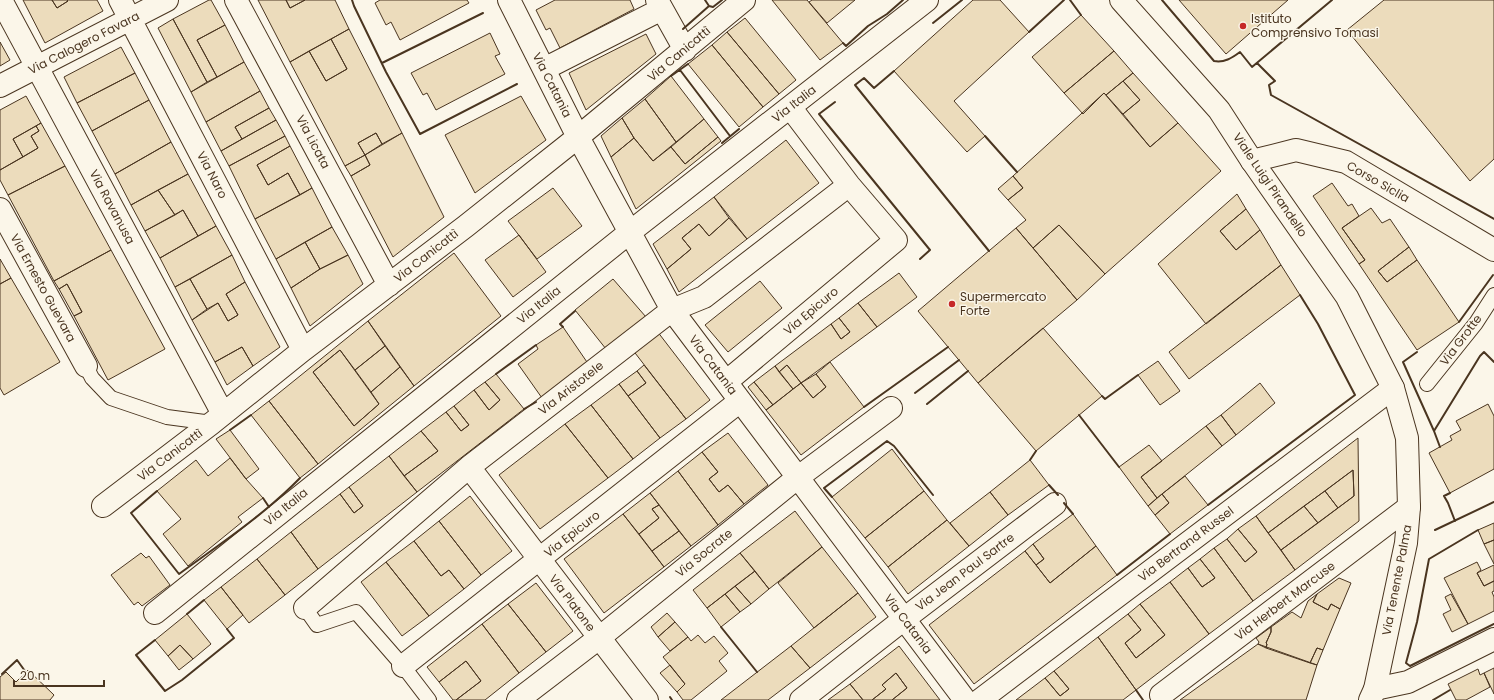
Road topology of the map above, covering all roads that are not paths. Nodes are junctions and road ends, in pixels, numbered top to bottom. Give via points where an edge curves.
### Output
1 (1, 0) edge
2 (120, 0) edge
3 (167, 0) edge
4 (236, 0) edge
5 (744, 0) edge
6 (926, 0) edge
7 (1122, 0) edge
8 (515, 2) edge
9 (659, 4) edge
10 (130, 20) junction
11 (685, 50) junction
12 (37, 67) junction
13 (544, 69) junction
14 (0, 86) edge
15 (790, 108) junction
16 (578, 137) junction
17 (1252, 161) junction
18 (849, 185) junction
19 (0, 209) edge
20 (630, 232) junction
21 (1494, 250) edge
22 (389, 285) junction
23 (1494, 295) edge
24 (672, 310) junction
25 (303, 350) junction
26 (86, 366) joint
27 (726, 382) junction
28 (1427, 384) dead end
29 (1393, 388) junction
30 (740, 401) junction
31 (891, 408) dead end
32 (217, 418) junction
33 (468, 467) junction
34 (797, 478) junction
35 (1055, 504) dead end
36 (103, 506) dead end
37 (1409, 507) junction
38 (539, 560) junction
39 (305, 608) joint
40 (155, 613) dead end
41 (904, 619) junction
42 (599, 638) junction
43 (1494, 639) edge
44 (403, 666) junction
45 (1406, 691) edge
46 (1372, 694) edge
47 (1161, 695) dead end
48 (429, 700) edge
49 (518, 700) edge
50 (647, 700) edge
51 (801, 700) edge
52 (965, 700) edge
53 (980, 700) edge

1 - 12 street, Via Ravanusa
2 - 10 street, Via Naro
3 - 10 street, Via Calogero Favara
4 - 22 street, Via Licata
5 - 11 street, Via Canicattì
6 - 15 street, Via Italia
7 - 17 street, Viale Luigi Pirandello via 1219,110
8 - 13 street, Via Catania
9 - 11 street
9 - 13 street
10 - 12 street, Via Calogero Favara
10 - 25 street, Via Naro
11 - 16 street, Via Canicattì
12 - 14 street, Via Calogero Favara
12 - 32 street, Via Ravanusa
13 - 16 street, Via Catania
15 - 18 street
15 - 20 street, Via Italia
16 - 20 street, Via Catania
16 - 22 street, Via Canicattì
17 - 21 street, Corso Siclia via 1296,150 1346,162
17 - 29 street, Viale Luigi Pirandello via 1347,297
18 - 24 street, Via Aristotele via 704,297
18 - 27 street, Via Epicuro via 896,240
19 - 26 street, Via Ernesto Guevara
20 - 24 street, Via Catania
20 - 40 street, Via Italia
22 - 25 street, Via Canicattì
23 - 28 lane, Via Grotte via 1476,323
24 - 27 street, Via Catania
24 - 33 street, Via Aristotele
25 - 32 street, Via Canicattì
26 - 32 lane via 92,378 111,398 167,417
27 - 30 street, Via Catania
29 - 37 street, Via Tenente Palma via 1407,438
29 - 53 street, Via Bertrand Russel
30 - 34 street, Via Catania
30 - 38 street, Via Epicuro
31 - 34 street, Via Socrate
32 - 36 street, Via Canicattì
33 - 38 street, Via Platone
33 - 39 street, Via Aristotele
34 - 41 street, Via Catania
34 - 42 street, Via Socrate
35 - 41 street, Via Jean Paul Sartre
37 - 46 street, Via Tenente Palma via 1406,543
37 - 47 street, Via Herbert Marcuse
38 - 42 street, Via Platone
38 - 44 street, Via Epicuro
39 - 44 lane via 317,625 356,612
41 - 51 street, Via Jean Paul Sartre
41 - 52 street, Via Catania
42 - 49 street, Via Socrate
42 - 50 street, Via Platone
43 - 45 street
44 - 48 lane
45 - 46 street

